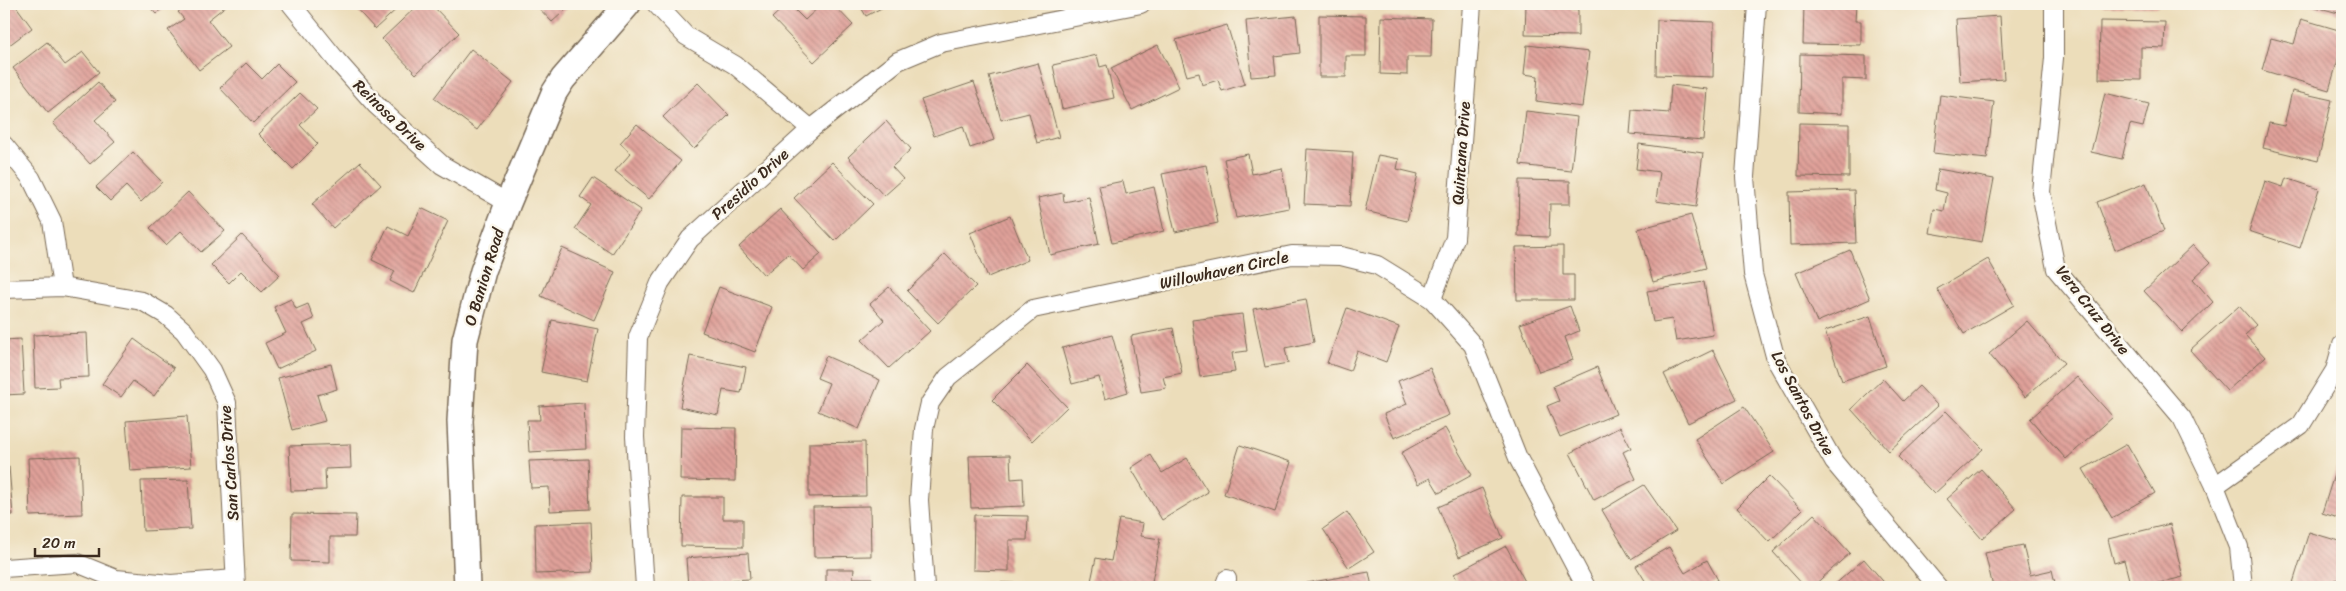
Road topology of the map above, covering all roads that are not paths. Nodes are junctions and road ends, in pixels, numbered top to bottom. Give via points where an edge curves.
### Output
1 (291, 4) edge
2 (628, 4) edge
3 (656, 4) edge
4 (1142, 4) edge
5 (1472, 4) edge
6 (1757, 4) edge
7 (2054, 4) edge
8 (811, 130) junction
9 (4, 145) edge
10 (508, 203) junction
11 (62, 287) junction
12 (4, 288) edge
13 (1432, 299) junction
14 (2342, 345) edge
15 (2215, 486) junction
16 (4, 568) edge
17 (235, 583) edge
18 (467, 587) edge
19 (645, 587) edge
20 (925, 587) edge
21 (1586, 587) edge
22 (1938, 587) edge
23 (2243, 587) edge

1 - 10 street, Reinosa Drive via 376,105 442,165
2 - 10 street, O Banion Road via 554,93
3 - 8 street via 686,36 735,65
4 - 8 street, Presidio Drive via 940,43 898,61
5 - 13 street, Quintana Drive via 1455,238
6 - 22 street, Los Santos Drive via 1745,177 1753,274 1776,360 1834,462
7 - 15 street, Vera Cruz Drive via 2054,58 2041,192 2056,269 2182,418
8 - 19 street, Presidio Drive via 690,239 660,283 638,337 635,437
9 - 11 street via 31,178 52,221
10 - 18 street, O Banion Road via 483,271 465,340 460,421
11 - 12 street, San Carlos Drive
11 - 17 street, San Carlos Drive via 142,301 166,315 184,331 212,370 227,403
13 - 20 street, Willowhaven Circle via 1377,265 1341,256 1292,255 1033,309 948,376 930,403 924,429 919,500
13 - 21 street, Willowhaven Circle via 1473,344 1518,458
14 - 15 street via 2335,370 2301,425
15 - 23 street, Vera Cruz Drive via 2239,547
16 - 17 street via 76,563 116,580 171,584

